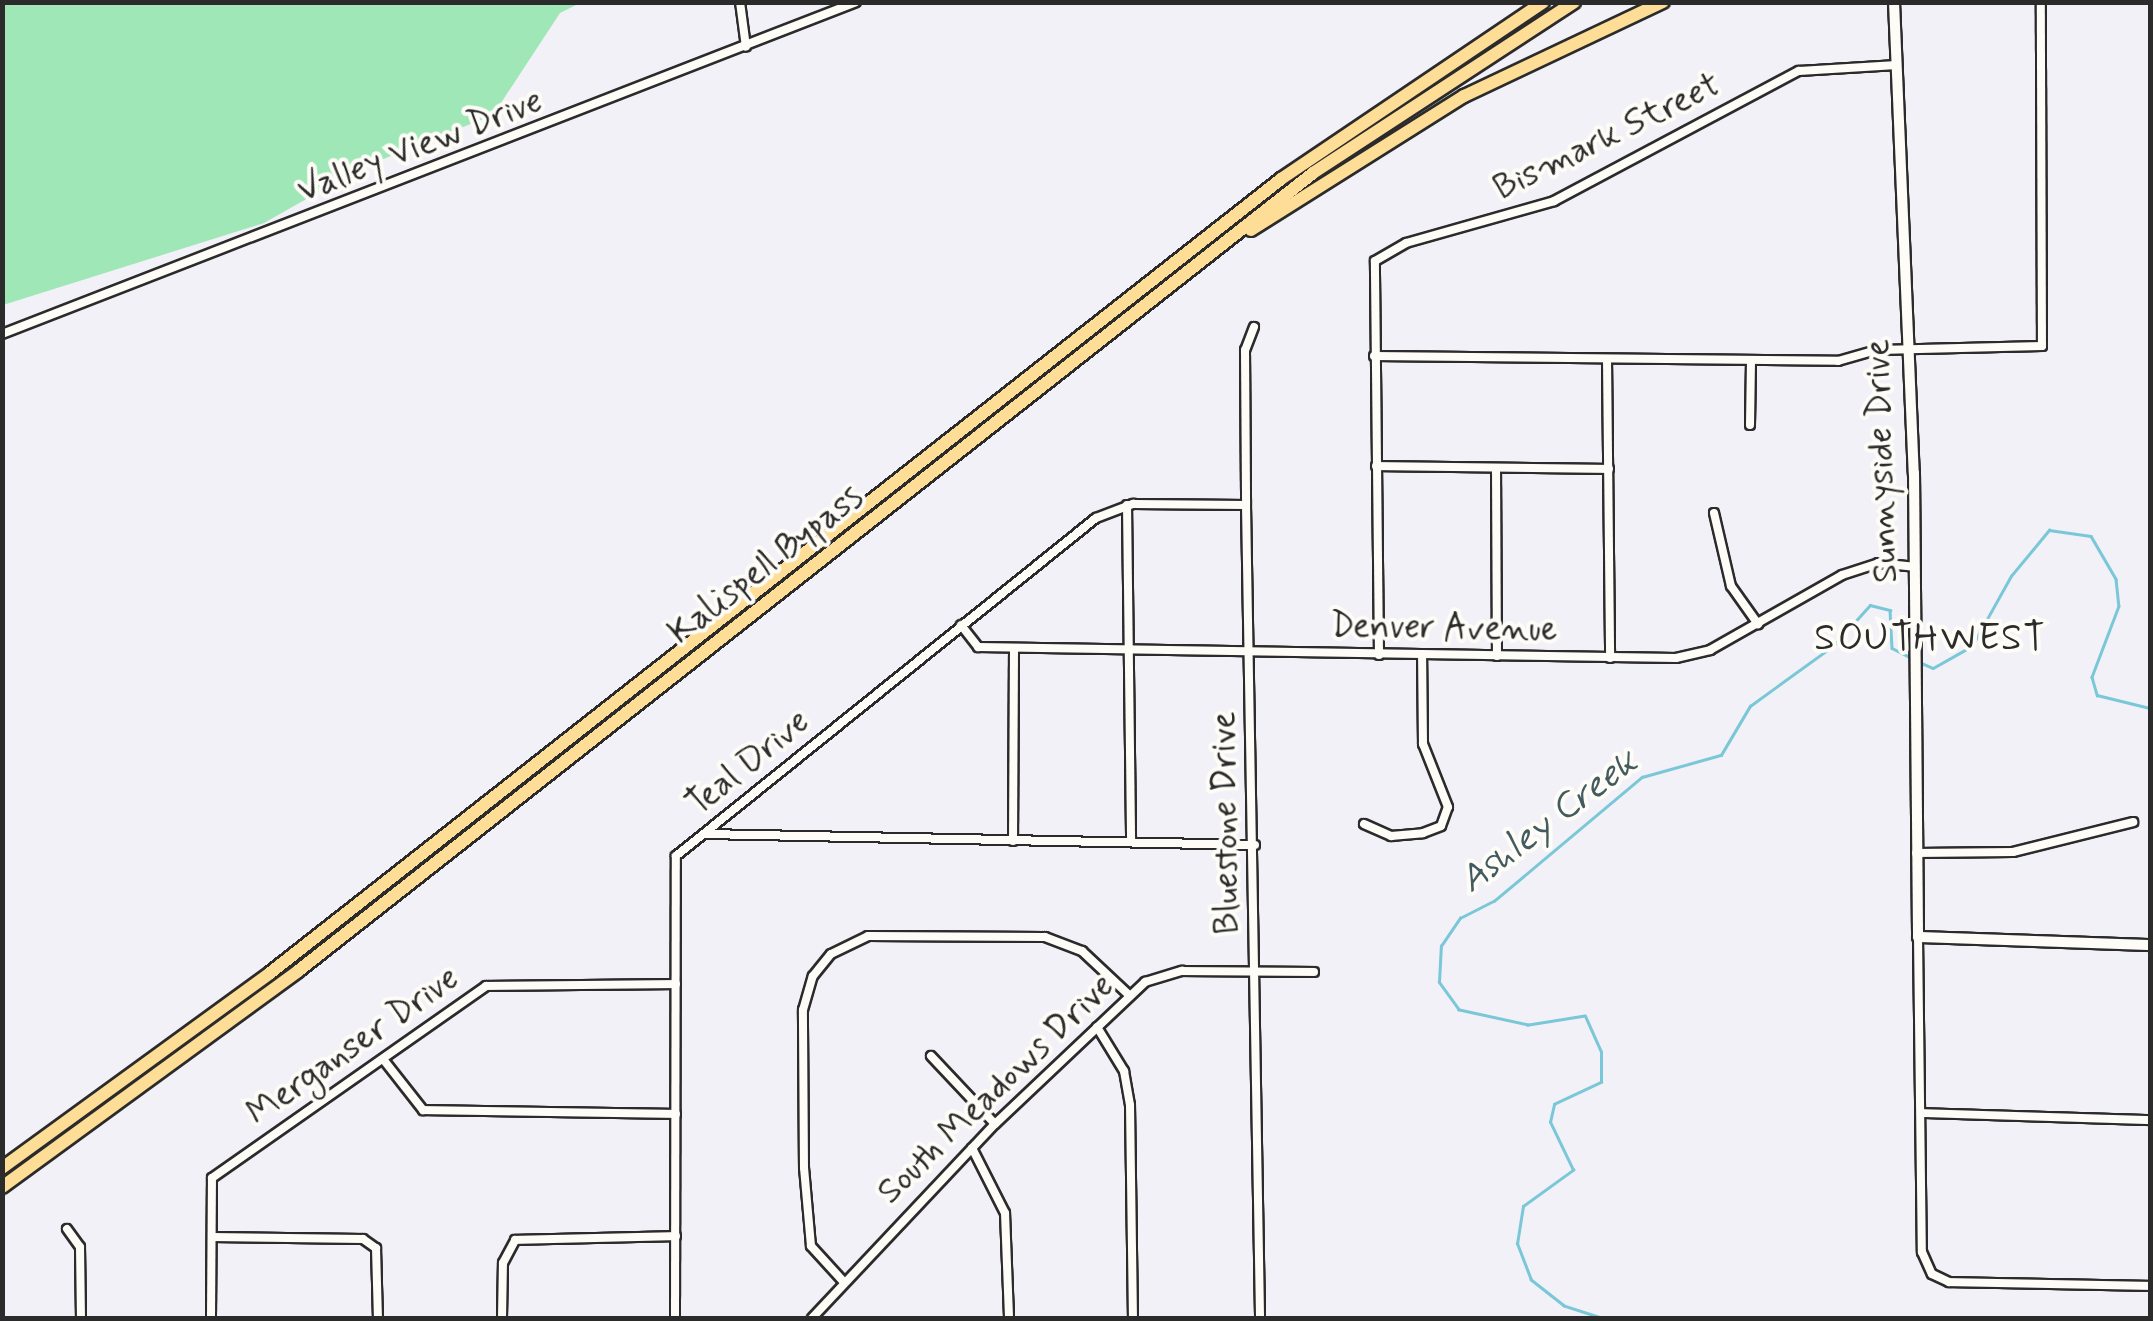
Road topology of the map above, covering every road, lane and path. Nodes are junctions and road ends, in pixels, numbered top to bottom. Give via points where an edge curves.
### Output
1 (740, 2) edge
2 (856, 2) edge
3 (1543, 2) edge
4 (1574, 2) edge
5 (1664, 2) edge
6 (1894, 2) edge
7 (2041, 2) edge
8 (746, 47) junction
9 (1897, 65) junction
10 (1214, 251) junction
11 (1254, 327) dead end
12 (2, 334) edge
13 (1906, 348) junction
14 (1374, 356) junction
15 (1607, 359) junction
16 (1750, 360) junction
17 (1750, 426) dead end
18 (1376, 466) junction
19 (1496, 468) junction
20 (1608, 468) junction
21 (1246, 505) junction
22 (1127, 506) junction
23 (1714, 513) dead end
24 (1914, 567) junction
25 (1758, 624) junction
26 (961, 626) junction
27 (1014, 648) junction
28 (1126, 652) junction
29 (1250, 653) junction
30 (1380, 655) junction
31 (1422, 655) junction
32 (1497, 656) junction
33 (1610, 658) junction
34 (2133, 822) dead end
35 (1364, 824) dead end
36 (703, 834) junction
37 (1013, 841) junction
38 (1131, 842) junction
39 (1255, 845) junction
40 (1916, 853) junction
41 (1918, 937) junction
42 (2150, 945) edge
43 (1258, 971) junction
44 (1314, 972) dead end
45 (676, 984) junction
46 (1129, 995) junction
47 (1098, 1028) junction
48 (931, 1056) dead end
49 (382, 1059) junction
50 (676, 1114) junction
51 (1921, 1114) junction
52 (2150, 1120) edge
53 (995, 1124) junction
54 (972, 1148) junction
55 (2, 1168) edge
56 (2, 1187) edge
57 (67, 1229) dead end
58 (676, 1236) junction
59 (212, 1238) junction
60 (842, 1280) junction
61 (2150, 1286) edge
62 (81, 1318) edge
63 (211, 1318) edge
64 (378, 1318) edge
65 (502, 1318) edge
66 (675, 1318) edge
67 (812, 1318) edge
68 (1009, 1318) edge
69 (1133, 1318) edge
70 (1260, 1318) edge

1 - 8 street
2 - 8 street, Valley View Drive
3 - 55 highway, Kalispell Bypass via 1280,179 270,973
4 - 10 highway, Kalispell Bypass via 1386,120
5 - 10 highway via 1464,96
6 - 9 street, Sunnyside Drive
7 - 13 street via 2042,346
8 - 12 street, Valley View Drive
9 - 13 street, Sunnyside Drive
9 - 14 street, Bismark Street via 1799,71 1554,200 1383,252 1372,275
10 - 56 highway, Kalispell Bypass via 298,971
11 - 21 street, Bluestone Drive via 1246,350
13 - 16 street via 1838,361
13 - 24 street, Sunnyside Drive
14 - 15 street
14 - 18 street, Bismark Street
15 - 16 street
15 - 20 street
16 - 17 street
18 - 19 street
18 - 30 street, Bismark Street
19 - 20 street
19 - 32 street
20 - 33 street
21 - 22 street, Teal Drive
21 - 29 street, Bluestone Drive
22 - 26 street, Teal Drive via 1083,526
22 - 28 street
23 - 25 street via 1731,586
24 - 25 street, Denver Avenue via 1878,564 1842,575
24 - 40 street, Sunnyside Drive
25 - 33 street, Denver Avenue via 1699,654
26 - 27 street, Denver Avenue via 978,647
26 - 36 street, Teal Drive
27 - 28 street, Denver Avenue
27 - 37 street
28 - 29 street, Denver Avenue
28 - 38 street
29 - 30 street, Denver Avenue
29 - 39 street, Bluestone Drive
30 - 31 street, Denver Avenue
31 - 32 street, Denver Avenue
31 - 35 street via 1426,757 1448,808 1441,826 1423,833 1390,836
32 - 33 street, Denver Avenue
34 - 40 street via 2013,852
36 - 37 street
36 - 45 street, Teal Drive via 676,856
37 - 38 street
38 - 39 street
39 - 43 street, Bluestone Drive
40 - 41 street, Sunnyside Drive
41 - 42 street
41 - 51 street, Sunnyside Drive
43 - 44 street, South Meadows Drive
43 - 46 street, South Meadows Drive via 1168,973
43 - 70 street, Bluestone Drive
45 - 49 street, Merganser Drive via 486,986
45 - 50 street, Teal Drive
46 - 47 street, South Meadows Drive
46 - 60 street via 1082,950 1045,937 879,936 830,954 804,1001 804,1168 808,1238
47 - 53 street, South Meadows Drive
47 - 69 street via 1124,1071 1130,1105
48 - 53 street
49 - 50 street via 423,1110
49 - 59 street, Merganser Drive via 212,1178
50 - 58 street, Teal Drive
51 - 52 street
51 - 61 street, Sunnyside Drive via 1922,1252 1932,1274 1949,1282
53 - 54 street, South Meadows Drive
54 - 60 street, South Meadows Drive
54 - 68 street via 1005,1213
57 - 62 street via 80,1247
58 - 65 street via 514,1240 503,1263
58 - 66 street, Teal Drive
59 - 63 street, Merganser Drive
59 - 64 street via 363,1238 376,1248
60 - 67 street, South Meadows Drive

